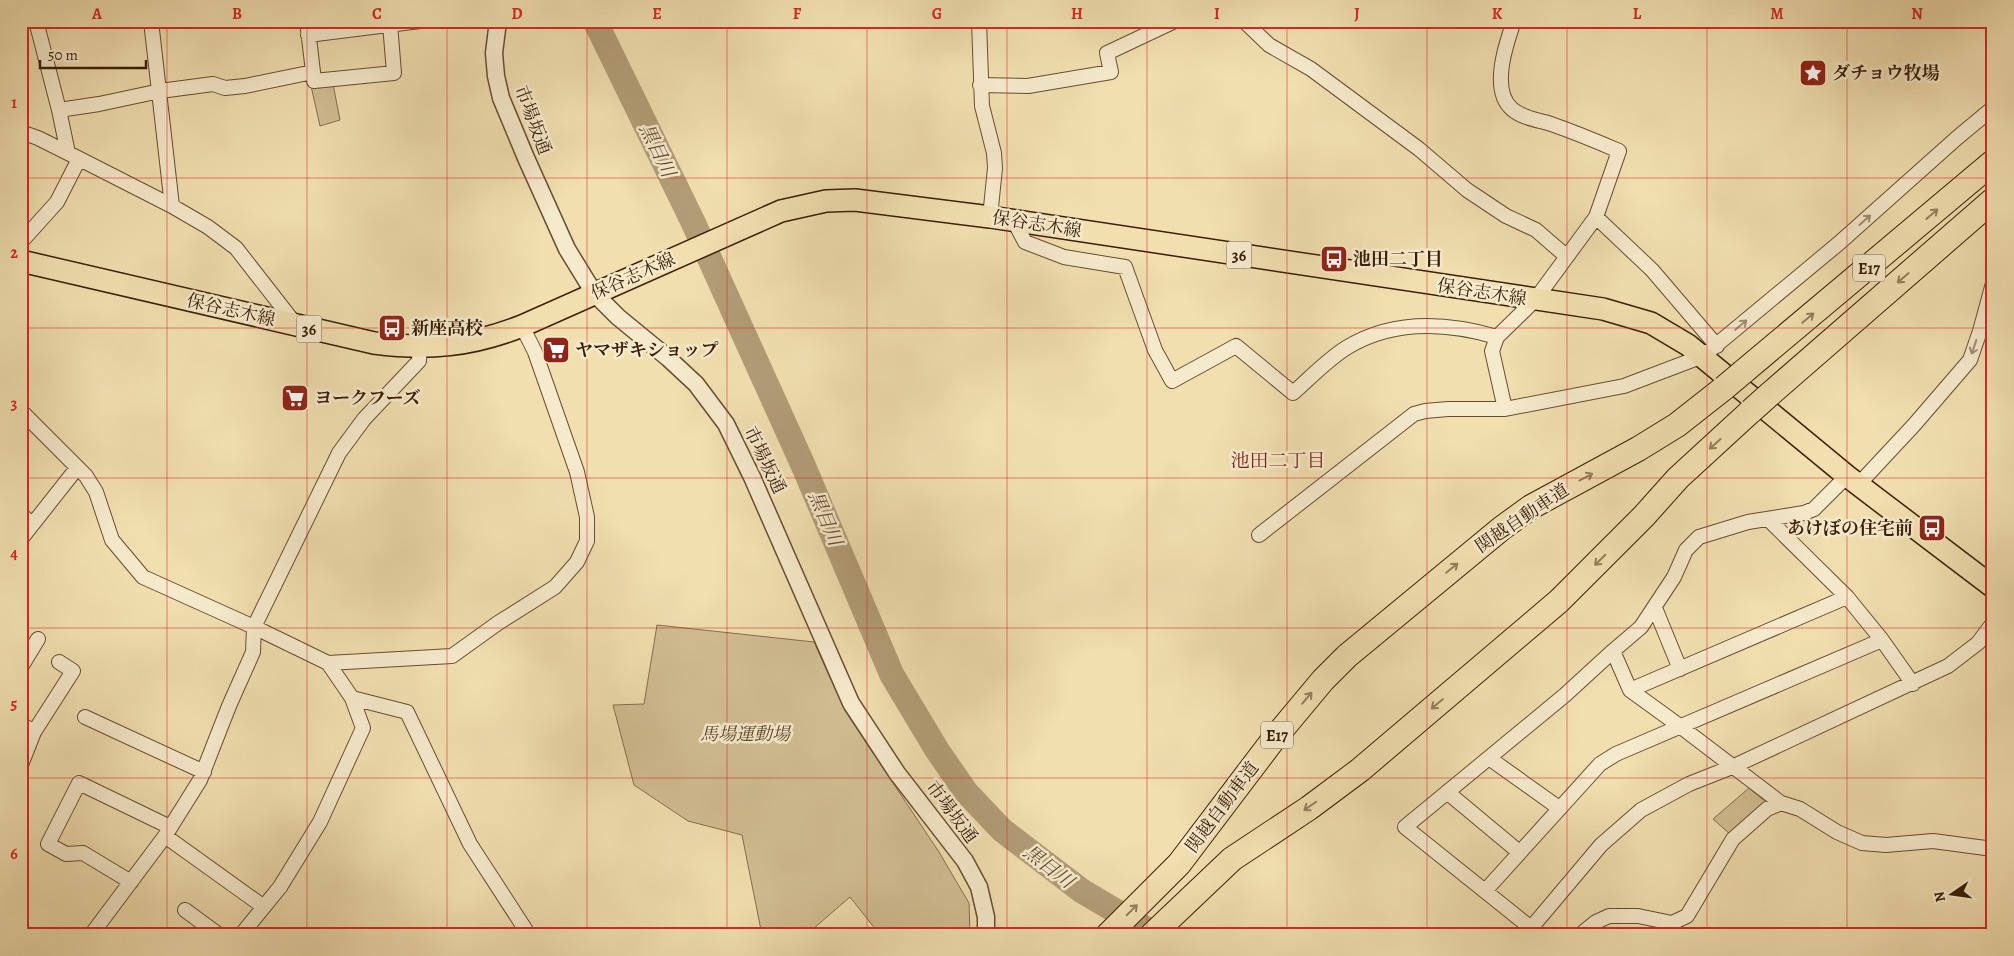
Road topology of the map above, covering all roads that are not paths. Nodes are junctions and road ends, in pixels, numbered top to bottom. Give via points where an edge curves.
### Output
1 (36, 21) edge
2 (151, 21) edge
3 (420, 21) edge
4 (498, 21) edge
5 (979, 21) edge
6 (1175, 21) edge
7 (1244, 21) edge
8 (1514, 21) edge
9 (382, 24) edge
10 (308, 28) edge
11 (313, 72) junction
12 (980, 84) junction
13 (160, 91) junction
14 (1993, 108) edge
15 (59, 110) junction
16 (21, 132) edge
17 (73, 156) junction
18 (1993, 162) edge
19 (1993, 200) edge
20 (172, 206) junction
21 (990, 217) junction
22 (1596, 218) junction
23 (1014, 221) junction
24 (21, 242) edge
25 (1566, 256) junction
26 (21, 261) edge
27 (1993, 283) edge
28 (594, 293) junction
29 (1535, 300) junction
30 (296, 325) junction
31 (522, 326) junction
32 (1497, 337) junction
33 (420, 346) junction
34 (1710, 351) junction
35 (1505, 410) junction
36 (21, 411) edge
37 (77, 468) junction
38 (1852, 481) junction
39 (21, 514) edge
40 (1769, 520) junction
41 (32, 525) junction
42 (1259, 535) dead end
43 (21, 539) edge
44 (1993, 587) edge
45 (1846, 597) junction
46 (1655, 608) junction
47 (1993, 623) edge
48 (254, 627) junction
49 (38, 639) dead end
50 (1882, 640) junction
51 (1613, 651) junction
52 (60, 662) dead end
53 (328, 663) junction
54 (21, 667) edge
55 (1680, 669) junction
56 (1913, 684) junction
57 (1630, 690) junction
58 (352, 698) junction
59 (85, 717) dead end
60 (21, 724) edge
61 (1681, 727) junction
62 (34, 732) junction
63 (1489, 758) junction
64 (21, 765) edge
65 (1732, 767) junction
66 (204, 772) junction
67 (1447, 792) junction
68 (1781, 803) junction
69 (1559, 808) junction
70 (167, 832) junction
71 (1993, 849) edge
72 (1520, 852) junction
73 (131, 882) junction
74 (1485, 891) junction
75 (264, 907) junction
76 (185, 910) dead end
77 (1528, 932) edge
78 (91, 935) edge
79 (219, 935) edge
80 (241, 935) edge
81 (528, 935) edge
82 (986, 935) edge
83 (1108, 935) edge
84 (1152, 935) edge
85 (1580, 935) edge

1 - 15 street
2 - 13 street
3 - 9 street
4 - 28 street, 市場坂通 via 494,52 501,98 567,249
5 - 12 street
6 - 12 street via 1108,53 1111,72 1028,86
7 - 25 street via 1269,45 1311,69 1419,149 1467,190 1506,216 1536,230
8 - 22 street via 1500,76 1504,98 1511,108 1521,115 1583,134 1619,151
9 - 10 street
9 - 11 street via 394,73 314,81
10 - 11 street
11 - 13 street via 245,86 225,88 213,84
12 - 21 street via 994,153
13 - 15 street
13 - 20 street
34 -> 14 street
15 - 17 street
16 - 17 street
17 - 20 street
17 - 24 street via 57,202
83 -> 18 highway, 関越自動車道 / E17, bridge via 1179,864 1273,740 1347,656 1502,528 1532,507 1677,425
19 -> 84 highway, 関越自動車道 / E17, bridge via 1678,478 1559,602 1360,770 1232,859
20 - 30 street via 236,248
21 - 23 main road, 保谷志木線 / 36
21 - 28 main road, 保谷志木線 / 36 via 842,199 801,205
22 - 25 street
22 - 34 street via 1652,270
23 - 29 main road, 保谷志木線 / 36
23 - 32 street via 1025,242 1064,257 1125,267 1155,350 1172,381 1236,346 1293,393 1345,349 1378,333 1439,325
25 - 29 street
26 - 30 main road, 保谷志木線 / 36
27 -> 38 street via 1970,360 1925,412
28 - 31 main road, 保谷志木線 / 36
28 - 82 street, 市場坂通 via 696,384 726,424 852,703 897,773 965,862 979,887 986,917
29 - 32 street
29 - 34 main road, 保谷志木線 / 36 via 1603,309 1634,317
30 - 33 main road, 保谷志木線 / 36 via 374,343
31 - 33 main road, 保谷志木線 / 36 via 477,341
31 - 53 street via 541,368 578,472 587,517 587,541 577,562 555,587 452,656
32 - 35 street via 1492,351
33 - 48 street via 419,361 414,368 364,419 339,453
34 - 35 street via 1624,386
34 - 38 main road, 保谷志木線 / 36
35 - 42 street via 1425,410 1414,414
36 - 37 street
37 - 41 street
37 - 48 street via 96,492 112,540 143,577
38 - 40 street via 1814,509
38 - 44 main road, 保谷志木線 / 36
39 - 41 street
40 - 45 street
40 - 46 street via 1729,526 1699,537 1686,550
41 - 43 street
45 - 50 street
45 - 55 street
46 - 51 street via 1641,627
46 - 55 street
47 - 56 street via 1978,643 1948,666
48 - 53 street
48 - 66 street via 253,652
49 - 54 street
50 - 56 street
50 - 61 street
51 - 57 street
51 - 63 street
52 - 62 street via 73,671
53 - 58 street
55 - 57 street
56 - 65 street
57 - 61 street
58 - 75 street via 363,728 320,822
58 - 81 street via 407,712 470,844
59 - 66 street
60 - 62 street
61 - 65 street
61 - 69 street via 1600,764
62 - 64 street
63 - 67 street
63 - 69 street
65 - 68 street
65 - 77 street via 1690,784 1641,810 1601,845
66 - 70 street
67 - 72 street
67 - 74 street via 1406,827
68 - 71 street via 1800,809 1836,832 1862,843 1933,841
68 - 85 street via 1767,809 1733,839 1687,916 1672,923 1638,916 1609,916
69 - 72 street
70 - 73 street
70 - 73 street via 79,783 48,844 66,854 83,853
70 - 75 street
72 - 74 street
73 - 78 street
74 - 77 street
75 - 80 street
76 - 79 street

